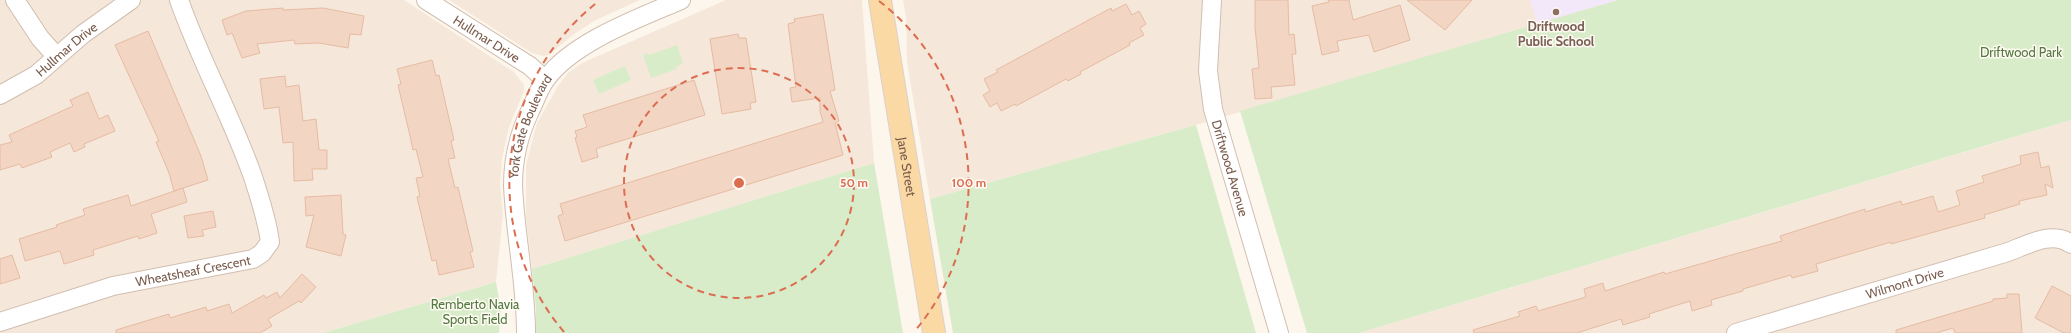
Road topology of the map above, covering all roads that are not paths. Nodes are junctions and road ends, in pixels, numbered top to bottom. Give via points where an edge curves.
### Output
1 (15, 0) edge
2 (131, 0) edge
3 (179, 0) edge
4 (426, 0) edge
5 (681, 0) edge
6 (880, 0) edge
7 (1212, 0) edge
8 (56, 56) junction
9 (545, 80) junction
10 (0, 95) edge
11 (2071, 244) edge
12 (0, 322) edge
13 (526, 333) edge
14 (934, 333) edge
15 (1279, 333) edge
16 (1736, 333) edge

1 - 8 street via 40,38
2 - 8 street, Hullmar Drive
3 - 12 street, Wheatsheaf Crescent via 246,158 262,205 270,242 262,253 253,259 114,286
4 - 9 street, Hullmar Drive via 530,66
5 - 9 street, York Gate Boulevard via 587,44 557,66
6 - 14 main road, Jane Street
7 - 15 street, Driftwood Avenue via 1208,71 1213,109
8 - 10 street, Hullmar Drive via 36,75
9 - 13 street, York Gate Boulevard via 524,123 514,158 516,220 526,302
11 - 16 street, Wilmont Drive via 2065,239 2055,237 2045,239

